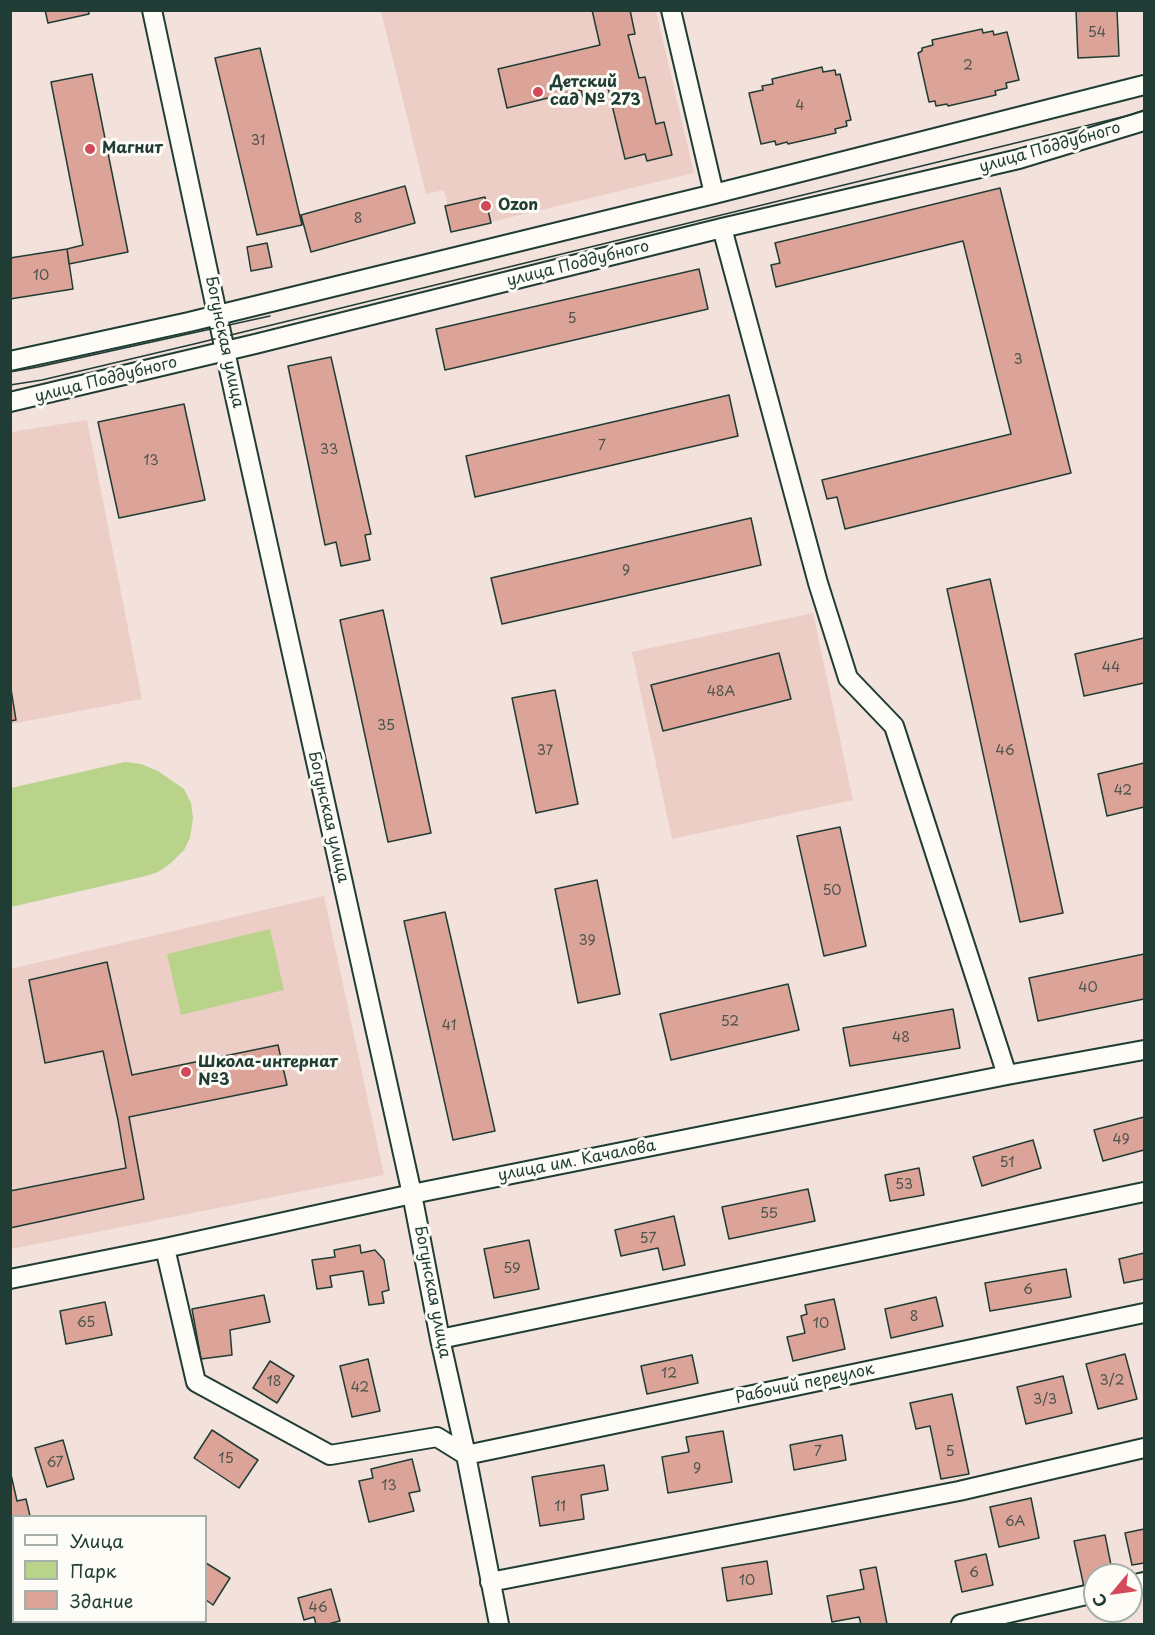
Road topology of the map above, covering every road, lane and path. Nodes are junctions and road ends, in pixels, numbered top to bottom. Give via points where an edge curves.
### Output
1 (152, 10) edge
2 (671, 10) edge
3 (1144, 85) edge
4 (1144, 122) edge
5 (714, 194) junction
6 (722, 228) junction
7 (217, 315) junction
8 (225, 352) junction
9 (10, 361) edge
10 (10, 402) edge
11 (1144, 1050) edge
12 (1007, 1075) junction
13 (1144, 1192) edge
14 (412, 1194) junction
15 (165, 1248) junction
16 (10, 1279) edge
17 (1144, 1313) edge
18 (441, 1339) junction
19 (1144, 1448) edge
20 (466, 1455) junction
21 (490, 1582) junction
22 (1083, 1596) edge
23 (498, 1624) edge
24 (961, 1624) edge

1 - 7 street, Богунская улица
2 - 5 street
3 - 5 street
4 - 6 street, улица Поддубного via 1019,159
5 - 7 street
6 - 8 street, улица Поддубного
6 - 12 street via 818,583 848,678 894,726
7 - 8 street, Богунская улица
7 - 9 street
8 - 10 street, улица Поддубного
8 - 14 street, Богунская улица
11 - 12 street, улица им. Качалова
12 - 14 street, улица им. Качалова
13 - 18 street
14 - 15 street, улица им. Качалова
14 - 18 street, Богунская улица
15 - 16 street, улица им. Качалова
15 - 20 street via 196,1382 330,1455 437,1437
17 - 20 street, Рабочий переулок
18 - 20 street, Богунская улица
19 - 21 street via 959,1491
20 - 21 street, Богунская улица
21 - 23 street, Богунская улица
22 - 24 street

